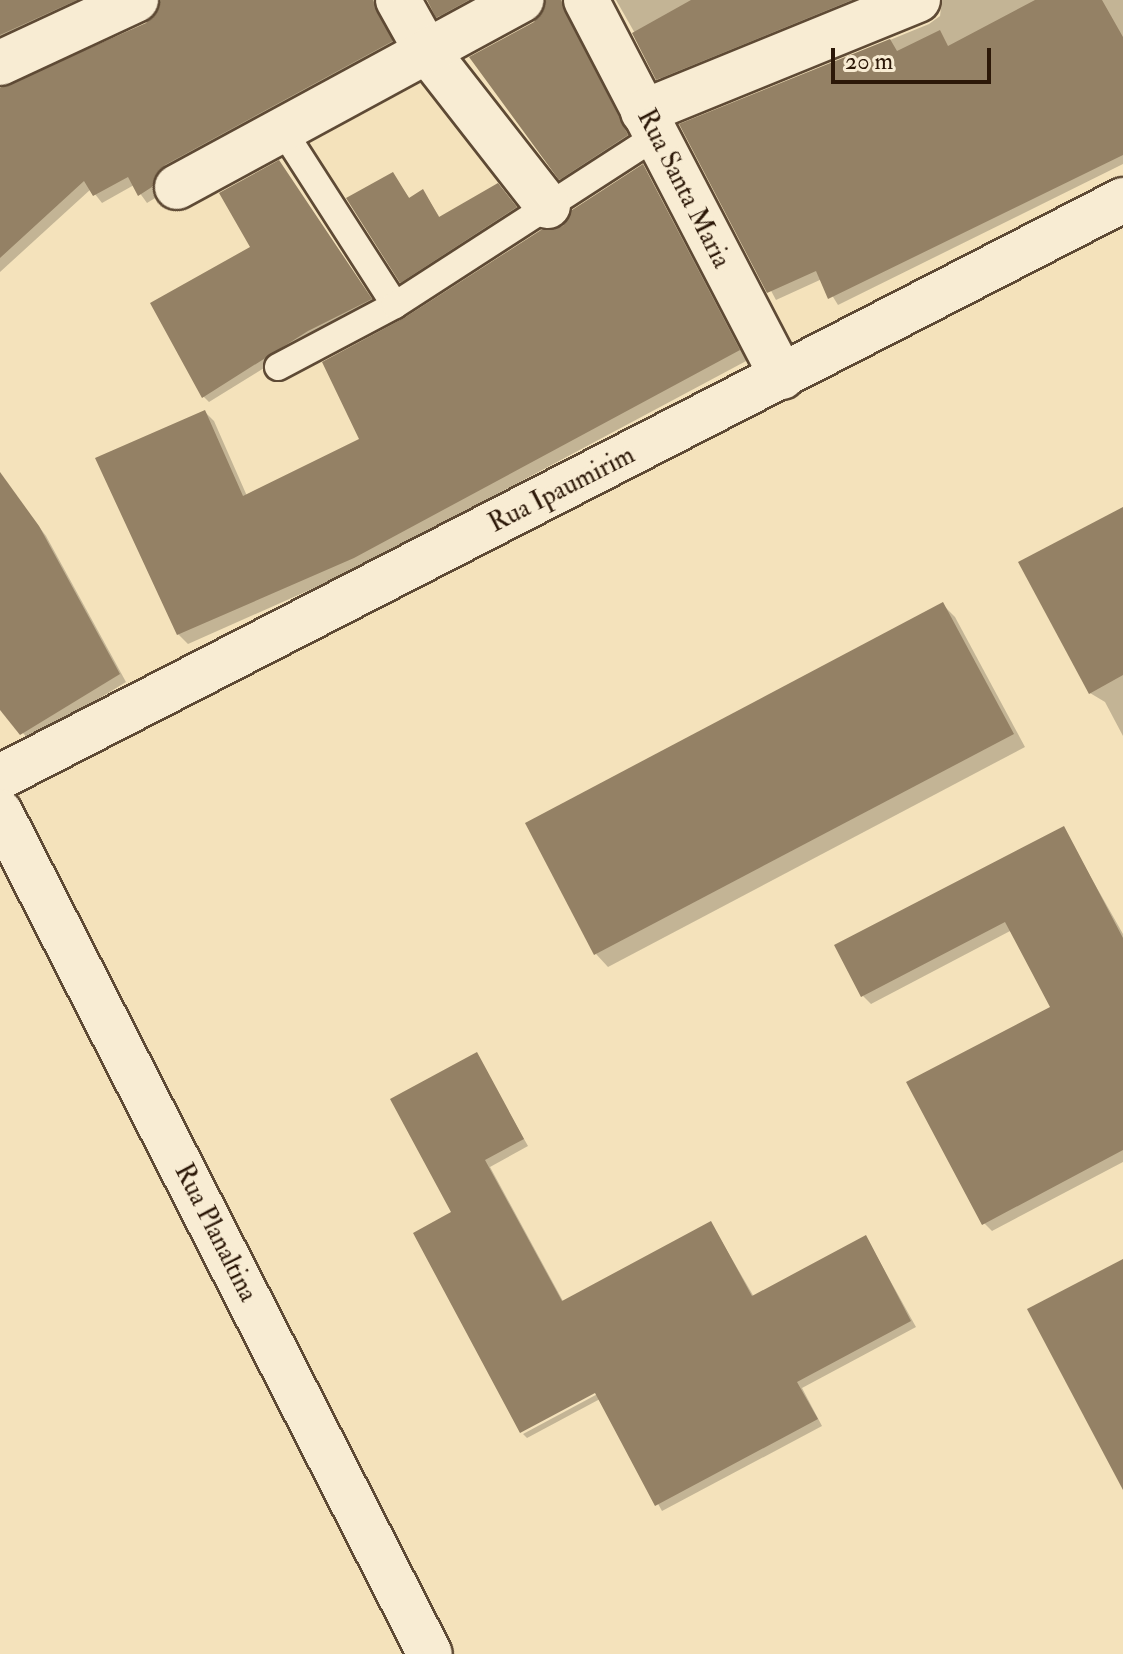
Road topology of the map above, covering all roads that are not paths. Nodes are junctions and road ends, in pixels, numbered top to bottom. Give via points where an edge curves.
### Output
1 (136, 0) edge
2 (398, 0) edge
3 (521, 0) edge
4 (586, 0) edge
5 (918, 0) edge
6 (426, 50) junction
7 (0, 63) edge
8 (649, 124) junction
9 (282, 129) junction
10 (177, 187) dead end
11 (1123, 200) edge
12 (548, 206) junction
13 (395, 305) junction
14 (278, 367) dead end
15 (782, 377) junction
16 (0, 777) edge
17 (0, 812) edge
18 (430, 1654) edge

1 - 7 street
2 - 6 street
3 - 6 street
4 - 8 street, Rua Santa Maria
5 - 8 street
6 - 9 street
6 - 12 street
8 - 12 lane
8 - 15 street, Rua Santa Maria
9 - 10 street
9 - 13 lane
11 - 15 street, Rua Ipaumirim
12 - 13 lane
13 - 14 lane
15 - 16 street, Rua Ipaumirim
17 - 18 street, Rua Planaltina

